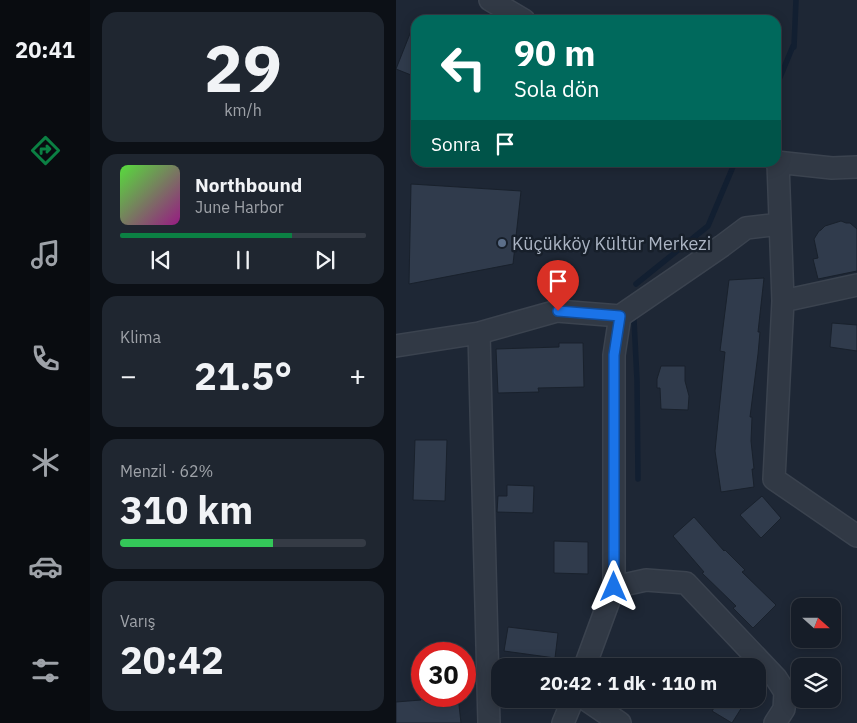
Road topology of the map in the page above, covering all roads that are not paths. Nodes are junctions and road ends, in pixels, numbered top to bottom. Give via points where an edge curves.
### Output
1 (490, 0) edge
2 (516, 15) edge
3 (781, 162) edge
4 (777, 167) edge
5 (857, 167) edge
6 (780, 224) junction
7 (857, 285) edge
8 (782, 301) junction
9 (620, 316) junction
10 (479, 333) junction
11 (396, 346) edge
12 (857, 536) edge
13 (614, 587) junction
14 (493, 658) edge
15 (588, 658) edge
16 (491, 708) edge
17 (569, 708) edge
18 (599, 708) edge
19 (490, 723) edge
20 (563, 723) edge
21 (620, 723) edge
22 (775, 723) edge

1 - 2 street
3 - 5 street
4 - 6 street
6 - 8 street
6 - 9 street via 746,228
7 - 8 street
8 - 12 street via 774,479
9 - 10 street via 558,311
9 - 13 street via 614,355
10 - 11 street
10 - 14 street
13 - 15 street
13 - 22 street via 646,580 686,583 776,678 785,692 784,709
16 - 19 street
17 - 20 street
18 - 21 street

